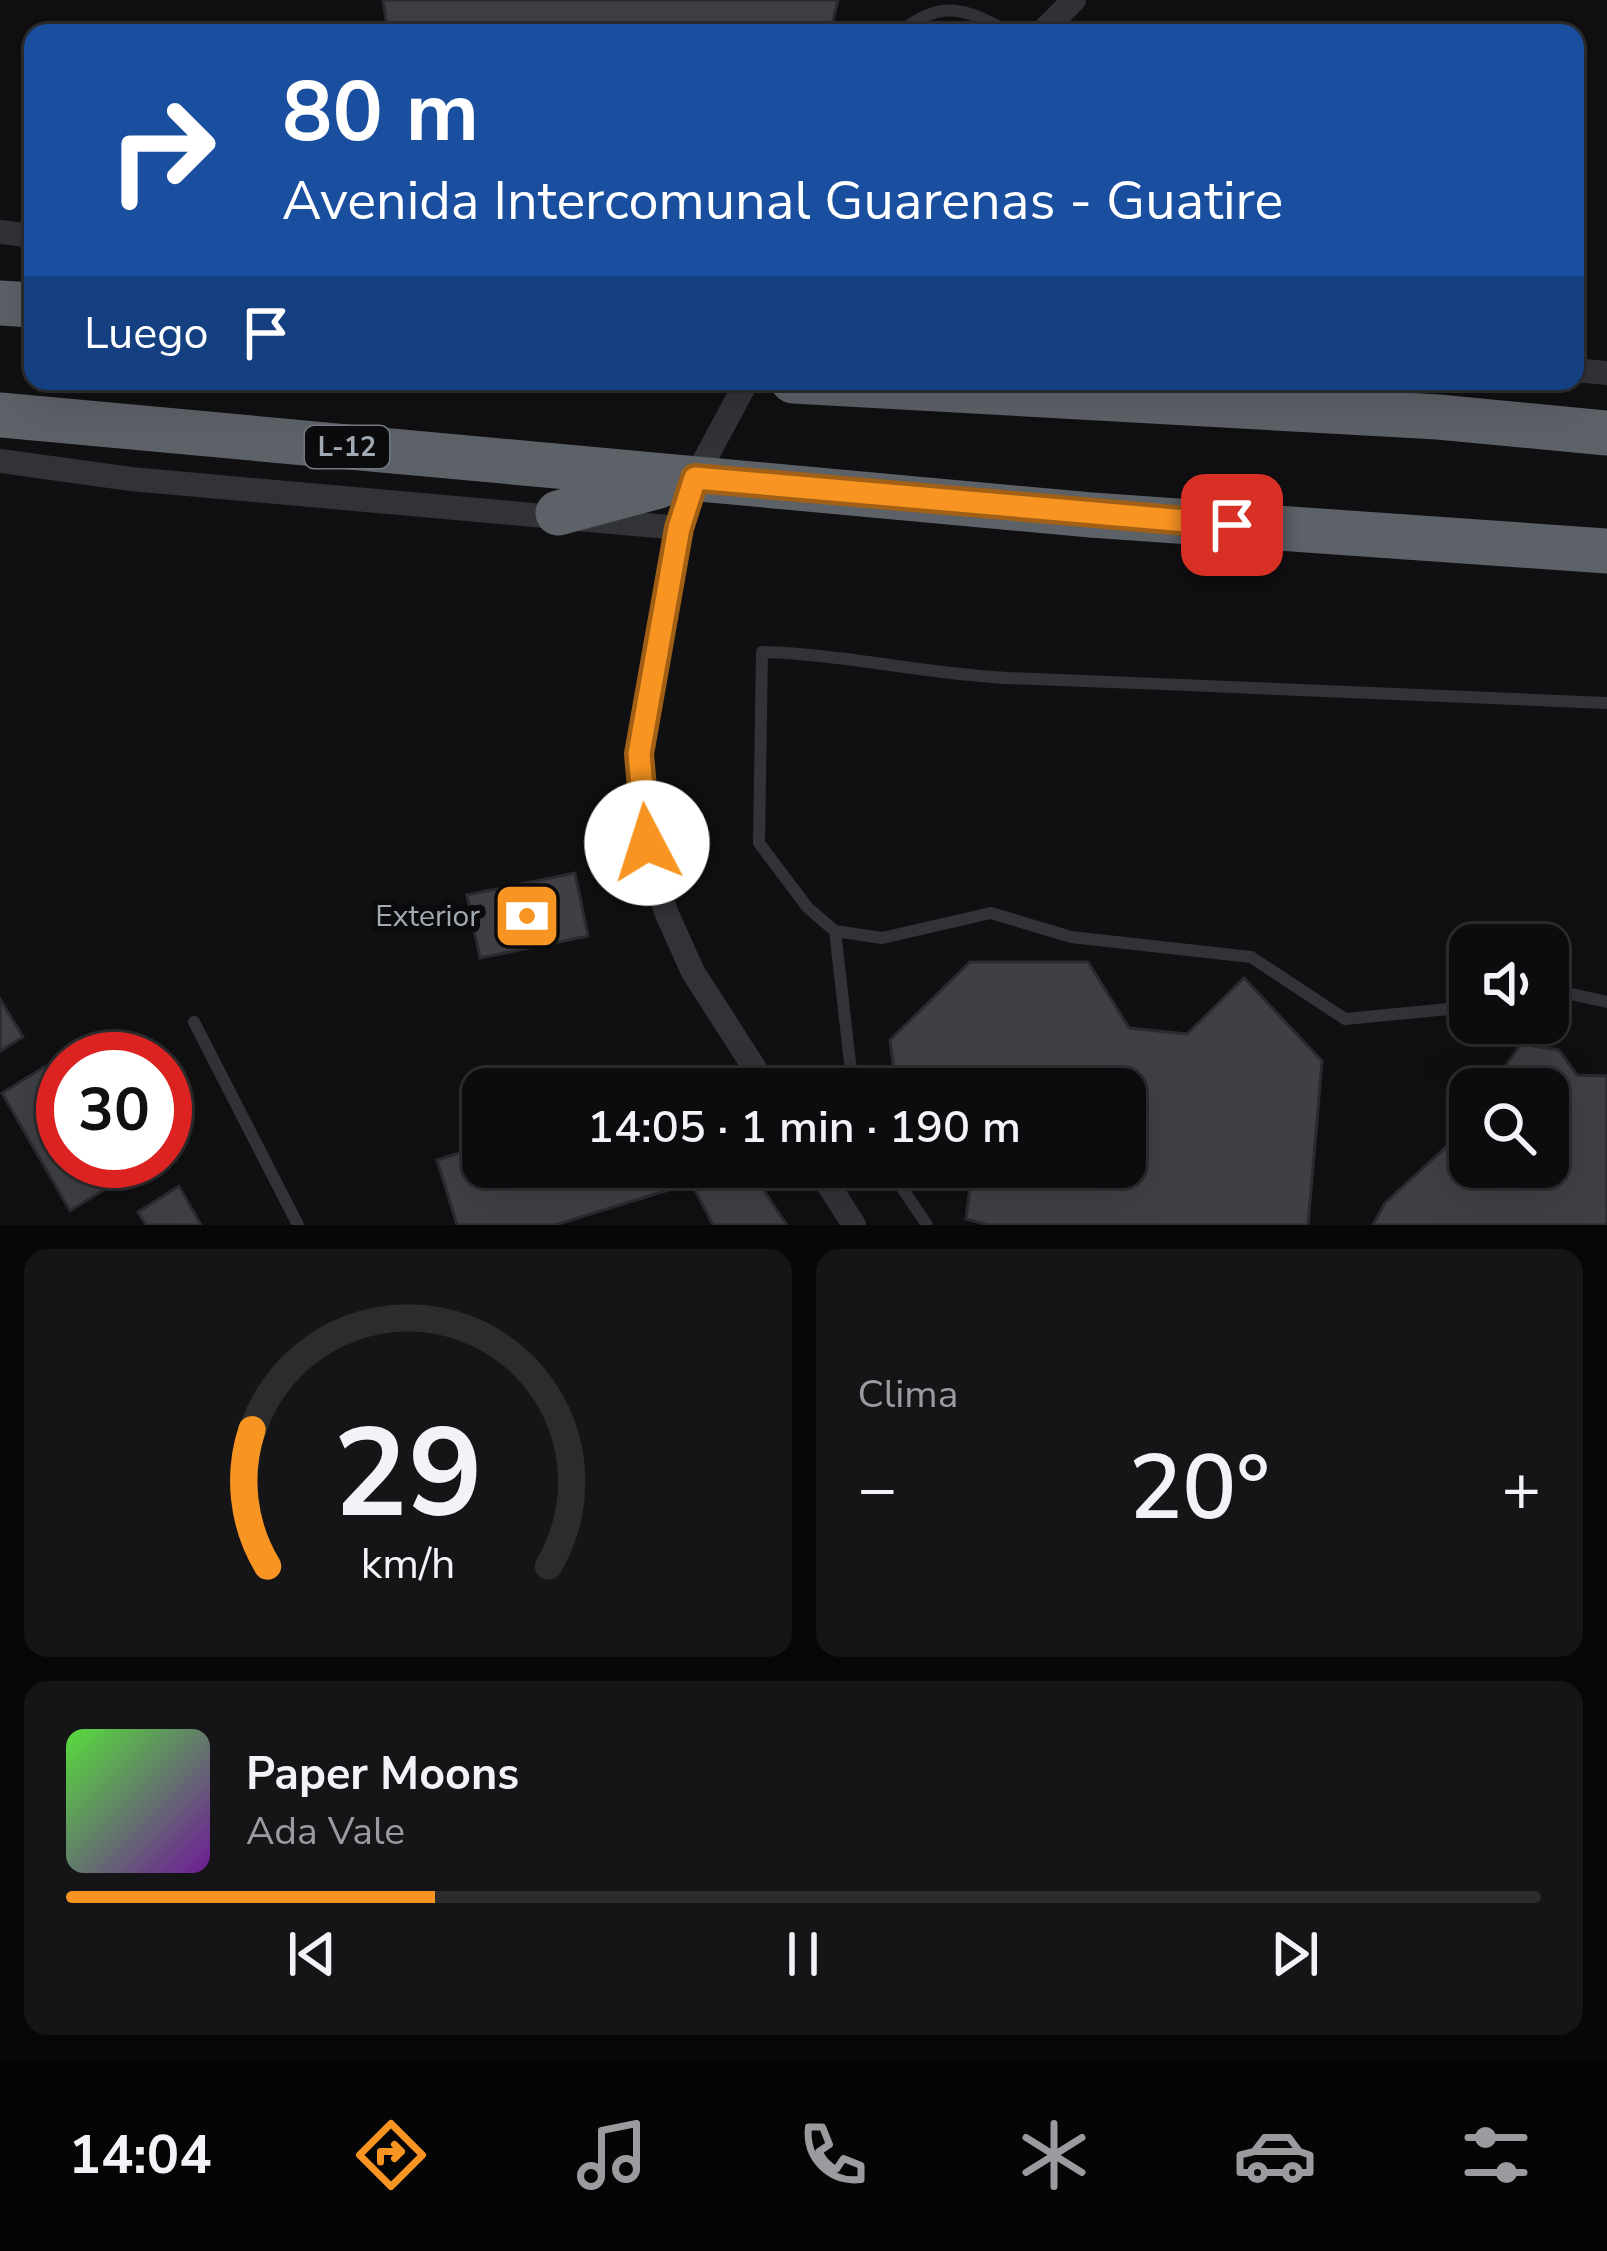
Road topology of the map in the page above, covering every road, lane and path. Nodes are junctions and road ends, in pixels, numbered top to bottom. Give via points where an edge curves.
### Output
1 (1074, 0) edge
2 (906, 24) edge
3 (995, 24) edge
4 (1051, 24) edge
5 (742, 390) edge
6 (954, 390) edge
7 (0, 416) edge
8 (1607, 433) edge
9 (0, 461) edge
10 (695, 478) junction
11 (557, 513) junction
12 (679, 528) junction
13 (1607, 551) edge
14 (1607, 703) edge
15 (835, 932) junction
16 (1569, 994) edge
17 (1607, 1002) edge
18 (1449, 1009) edge
19 (194, 1022) dead end
20 (755, 1068) edge
21 (851, 1068) edge
22 (830, 1188) edge
23 (902, 1188) edge
24 (298, 1225) edge
25 (854, 1225) edge
26 (927, 1225) edge

1 - 4 street
2 - 3 lane via 939,2
5 - 10 street
6 - 8 highway
7 - 10 highway, L-12
9 - 11 street, L-12
10 - 11 highway
10 - 12 street
10 - 13 highway, L-12
11 - 12 street, L-12
12 - 20 street via 639,754 647,843 693,972
14 - 15 lane via 1004,678 762,652 759,844
15 - 18 lane via 882,938 991,913 1071,937 1251,956 1345,1019
15 - 21 lane
16 - 17 lane
19 - 24 lane
22 - 25 street
23 - 26 lane

